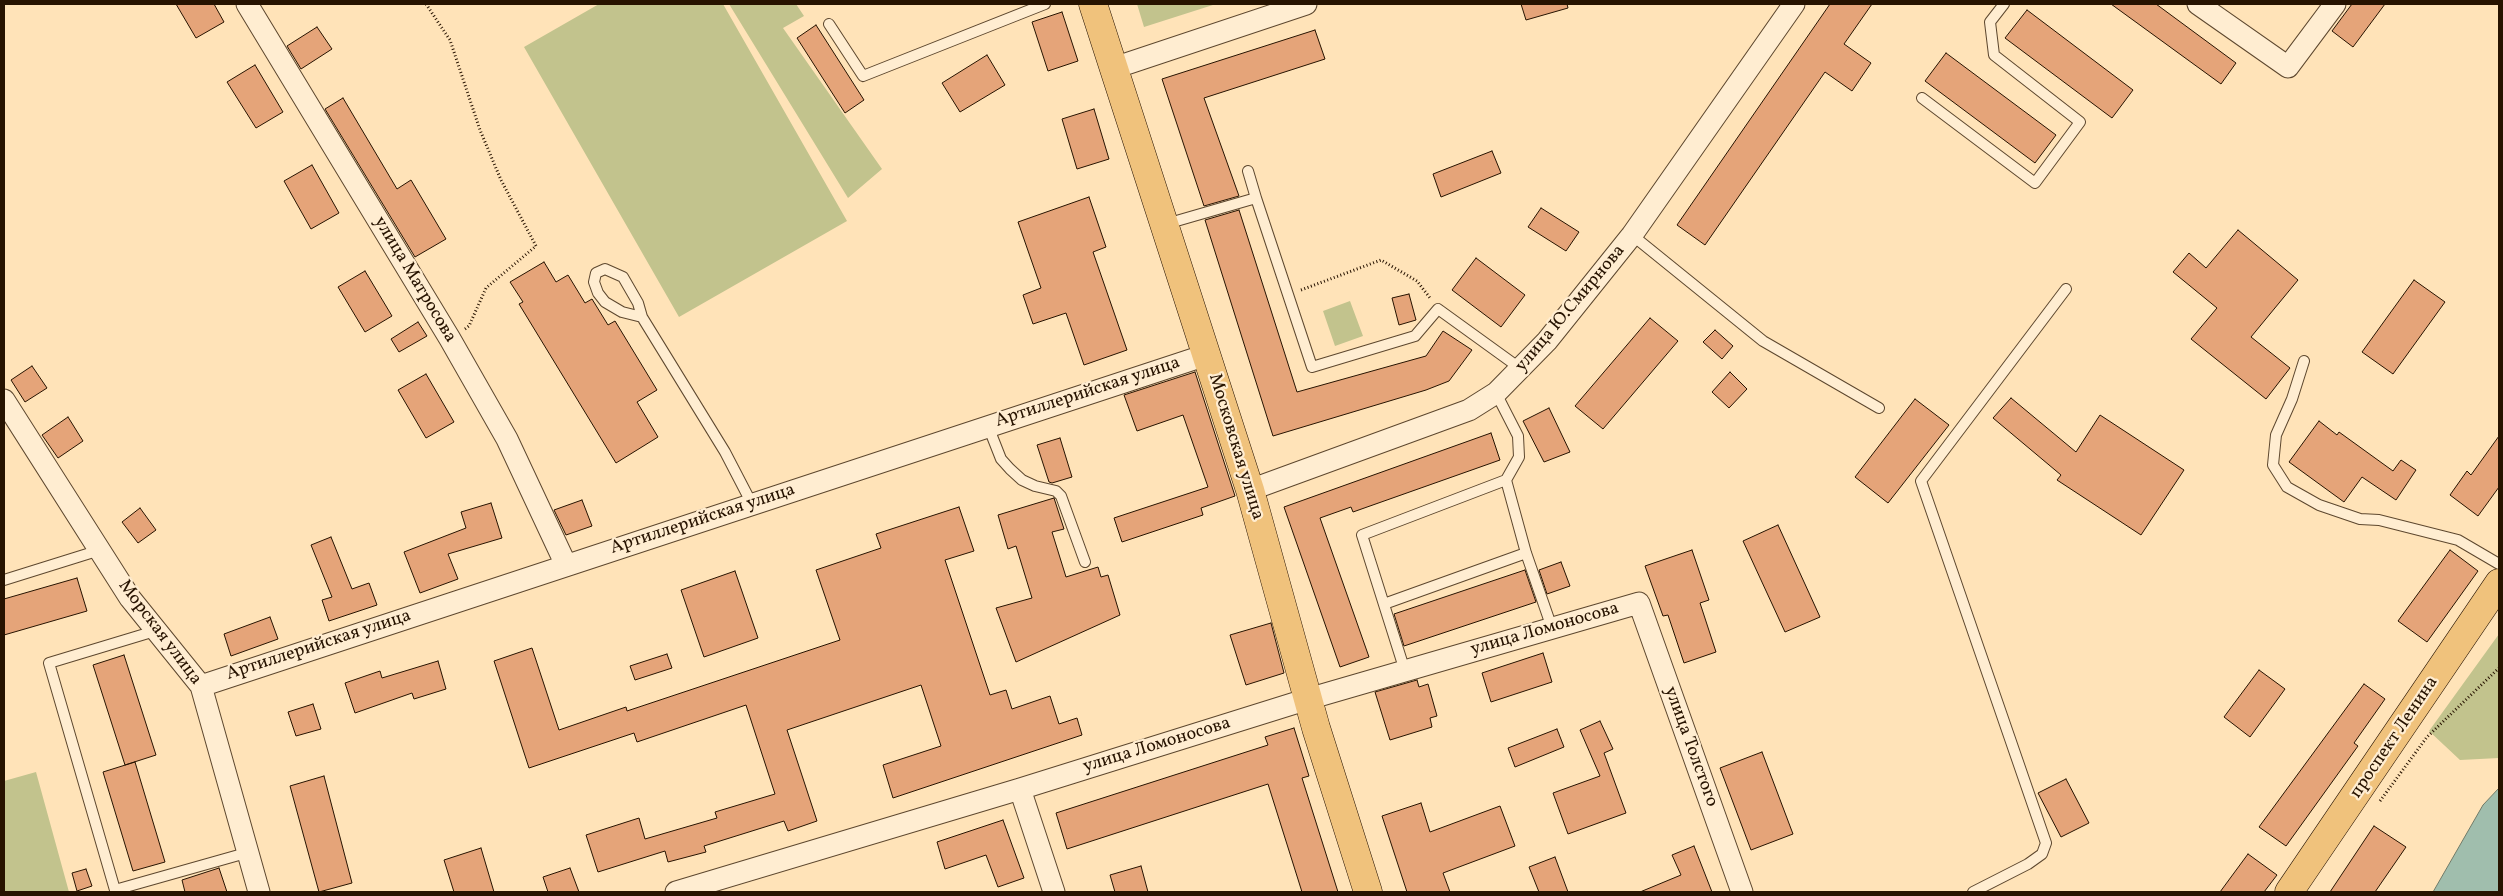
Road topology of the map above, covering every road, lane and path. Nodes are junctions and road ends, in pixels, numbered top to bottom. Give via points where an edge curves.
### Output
1 (247, 4) edge
2 (426, 4) edge
3 (1045, 4) edge
4 (1093, 4) edge
5 (1306, 4) edge
6 (1794, 4) edge
7 (2004, 4) edge
8 (2198, 4) edge
9 (2335, 4) edge
10 (828, 24) dead end
11 (1114, 68) junction
12 (1922, 98) dead end
13 (1248, 171) dead end
14 (1256, 198) junction
15 (1164, 224) junction
16 (1632, 235) junction
17 (2066, 289) dead end
18 (1288, 294) junction
19 (1438, 309) junction
20 (642, 317) junction
21 (450, 339) junction
22 (1206, 354) junction
23 (2304, 361) dead end
24 (1521, 370) junction
25 (1496, 393) junction
26 (4, 400) edge
27 (1880, 408) dead end
28 (988, 426) junction
29 (1506, 480) junction
30 (1250, 490) junction
31 (752, 504) junction
32 (100, 550) junction
33 (1526, 552) junction
34 (1085, 562) dead end
35 (2499, 564) edge
36 (566, 565) junction
37 (4, 580) edge
38 (2499, 583) edge
39 (1639, 603) joint
40 (1384, 604) junction
41 (1552, 628) junction
42 (155, 631) junction
43 (2499, 668) edge
44 (1405, 671) junction
45 (201, 686) junction
46 (1308, 699) junction
47 (2427, 737) dead end
48 (1020, 789) junction
49 (246, 853) junction
50 (259, 892) edge
51 (676, 892) edge
52 (1054, 892) edge
53 (1368, 892) edge
54 (1742, 892) edge
55 (1973, 892) edge
56 (2289, 892) edge

1 - 21 street, улица Матросова
2 - 21 path via 450,40 497,172 536,246 486,288 469,326
3 - 10 lane via 863,76
4 - 11 main road, Московская улица
5 - 11 street
6 - 16 street, улица Ю.Смирнова
7 - 12 lane via 1990,22 1994,55 2080,122 2035,183
8 - 9 street via 2288,67
11 - 15 main road, Московская улица
13 - 14 lane
14 - 15 lane
14 - 18 lane
15 - 22 main road, Московская улица
16 - 24 street, улица Ю.Смирнова via 1548,342
16 - 27 lane via 1763,341
17 - 55 lane via 1921,481 2046,843 2042,854 2028,864
18 - 19 path via 1381,260 1417,282
18 - 19 lane via 1312,367 1415,336
19 - 24 lane
20 - 20 lane via 622,312 604,302 594,282 596,273 605,269 623,277
20 - 31 lane via 725,452
21 - 36 street, улица Матросова via 507,438
22 - 28 street, Артиллерийская улица
22 - 30 main road, Московская улица
23 - 35 lane via 2276,435 2273,465 2287,487 2319,505 2360,519 2379,520 2458,540
24 - 25 street, улица Ю.Смирнова
25 - 29 lane via 1518,436 1519,457
25 - 30 street, улица Ю.Смирнова via 1469,410
26 - 32 street, Морская улица
28 - 31 street, Артиллерийская улица
28 - 34 lane via 1001,459 1010,470 1022,480 1056,491 1060,496
29 - 33 lane
29 - 40 lane via 1362,535
30 - 46 main road, Московская улица
31 - 36 street, Артиллерийская улица
32 - 37 lane
32 - 42 street, Морская улица
33 - 40 lane
33 - 41 lane
36 - 45 street, Артиллерийская улица
38 - 56 main road, проспект Ленина
39 - 41 street, улица Ломоносова
39 - 54 street, улица Толстого
40 - 44 lane
41 - 44 street, улица Ломоносова
42 - 45 street, Морская улица
42 - 49 lane via 49,663 115,890
43 - 47 path
44 - 46 street, улица Ломоносова
45 - 49 street, Морская улица
46 - 48 street, улица Ломоносова
46 - 53 main road, Московская улица
48 - 51 street, улица Ломоносова
48 - 52 street
49 - 50 street, Морская улица

